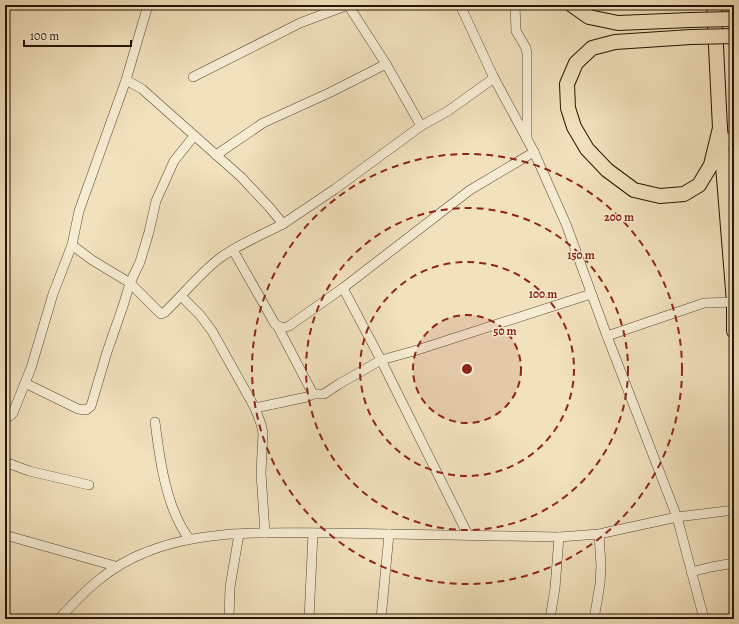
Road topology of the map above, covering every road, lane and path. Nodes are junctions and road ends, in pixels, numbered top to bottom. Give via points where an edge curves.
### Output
1 (148, 5) edge
2 (460, 5) edge
3 (515, 5) edge
4 (572, 5) edge
5 (714, 5) edge
6 (734, 19) edge
7 (734, 36) edge
8 (386, 64) junction
9 (193, 77) dead end
10 (494, 78) junction
11 (126, 80) junction
12 (421, 126) junction
13 (194, 136) junction
14 (725, 136) edge
15 (527, 139) junction
16 (534, 152) junction
17 (216, 155) junction
18 (283, 224) junction
19 (72, 245) junction
20 (233, 250) junction
21 (130, 283) junction
22 (343, 288) junction
23 (591, 294) junction
24 (181, 296) junction
25 (734, 302) edge
26 (278, 327) junction
27 (734, 331) edge
28 (607, 336) junction
29 (381, 360) junction
30 (25, 383) junction
31 (313, 394) junction
32 (255, 408) junction
33 (5, 416) edge
34 (155, 422) dead end
35 (5, 462) edge
36 (89, 485) dead end
37 (734, 510) edge
38 (677, 517) junction
39 (265, 533) junction
40 (313, 533) junction
41 (239, 534) junction
42 (389, 534) junction
43 (600, 534) junction
44 (5, 535) edge
45 (468, 535) junction
46 (559, 537) junction
47 (189, 539) junction
48 (734, 563) edge
49 (115, 566) junction
50 (691, 572) junction
51 (59, 619) edge
52 (229, 619) edge
53 (309, 619) edge
54 (381, 619) edge
55 (550, 619) edge
56 (594, 619) edge
57 (704, 619) edge

1 - 11 street
2 - 10 street
3 - 15 street via 516,31 527,54
4 - 6 highway, bridge via 589,17 618,23
5 - 14 highway
7 - 14 highway, bridge via 615,42 592,48 576,63 567,84 568,108 574,128 587,148 607,170 634,190 660,196 684,194 699,185
8 - 9 street via 348,5 300,23
8 - 12 street
8 - 17 street via 263,123
10 - 12 street via 448,111
10 - 15 street
11 - 13 street via 142,89
11 - 19 street via 79,211
12 - 18 street
13 - 17 street
13 - 21 street via 174,161 156,201 150,232
14 - 25 highway
15 - 16 street
16 - 22 street via 470,190
16 - 23 street via 566,224
17 - 18 street via 256,192
18 - 20 street
19 - 21 street
19 - 30 street via 53,294
20 - 24 street
20 - 26 street
21 - 24 street via 161,314
21 - 30 street via 106,352 91,406 86,410 78,408
22 - 26 street via 289,326
22 - 29 street
23 - 28 street
23 - 29 street
24 - 32 street via 212,331
25 - 27 highway
25 - 28 street via 704,303
26 - 31 street
28 - 38 street
29 - 31 street via 324,394
29 - 45 street
30 - 33 street via 13,413
31 - 32 street
32 - 39 street via 263,433 261,473
34 - 47 street via 164,477 178,520
35 - 36 street via 21,469
37 - 38 street
38 - 43 street
38 - 50 street
39 - 40 street
39 - 41 street
40 - 42 street
40 - 53 street
41 - 47 street
41 - 52 street via 229,597
42 - 45 street
42 - 54 street
43 - 46 street
43 - 56 street via 601,572
44 - 49 street
45 - 46 street
46 - 55 street
47 - 49 street via 144,552
48 - 50 street
49 - 51 street
50 - 57 street

